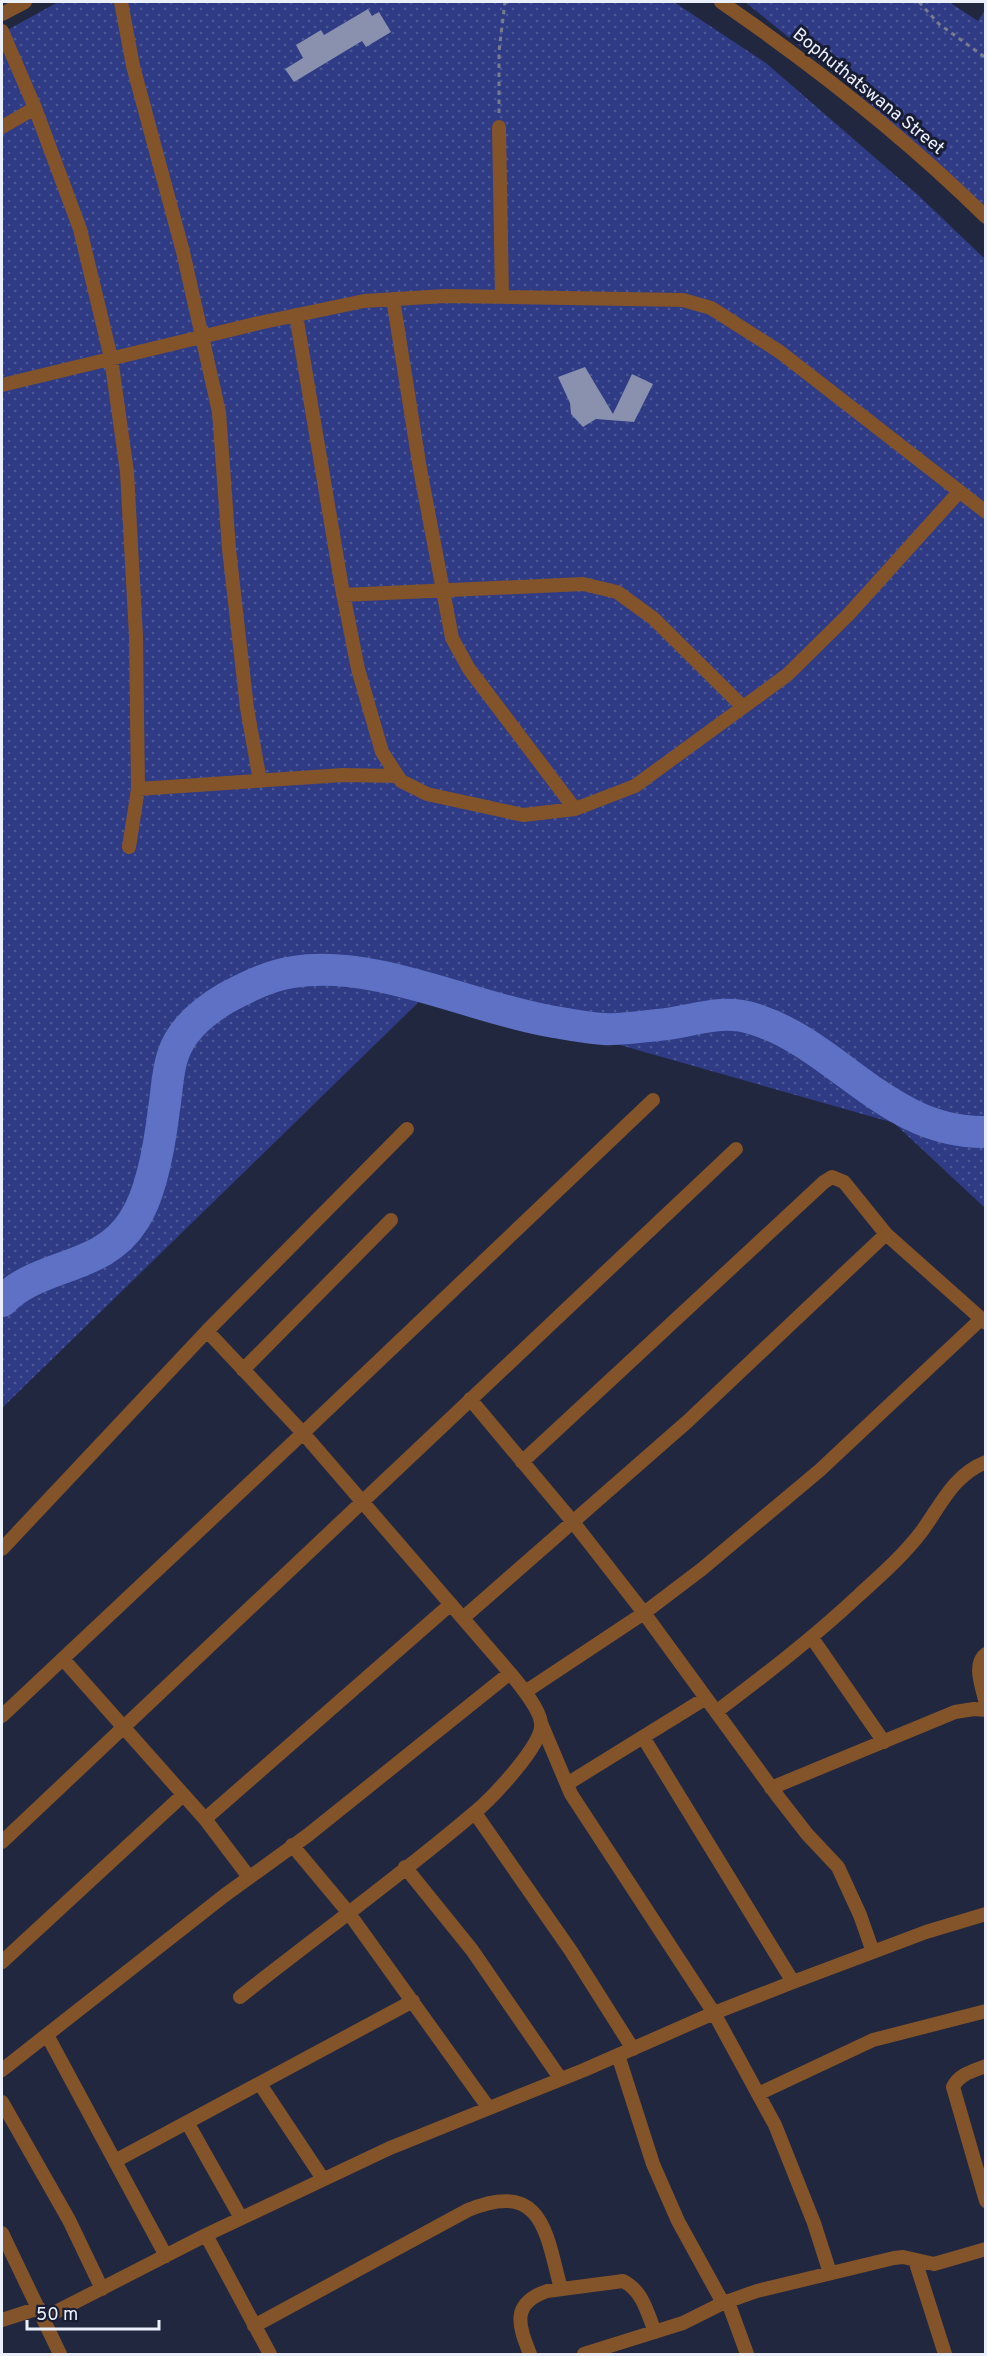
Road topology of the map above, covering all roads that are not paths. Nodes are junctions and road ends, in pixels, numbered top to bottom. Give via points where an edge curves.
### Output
1 (25, 2) edge
2 (121, 2) edge
3 (722, 2) edge
4 (2, 14) edge
5 (2, 31) edge
6 (35, 108) junction
7 (2, 127) edge
8 (499, 127) road end
9 (986, 217) edge
10 (502, 297) junction
11 (393, 299) junction
12 (296, 315) junction
13 (203, 336) junction
14 (111, 358) junction
15 (2, 385) edge
16 (959, 492) junction
17 (986, 512) edge
18 (443, 590) junction
19 (343, 595) junction
20 (743, 707) junction
21 (398, 776) junction
22 (260, 782) junction
23 (138, 789) junction
24 (575, 808) junction
25 (129, 847) dead end
26 (653, 1100) dead end
27 (407, 1128) dead end
28 (736, 1149) dead end
29 (391, 1220) dead end
30 (886, 1234) junction
31 (983, 1321) edge
32 (207, 1331) junction
33 (243, 1370) junction
34 (470, 1399) junction
35 (303, 1434) junction
36 (522, 1462) junction
37 (986, 1462) edge
38 (362, 1502) junction
39 (573, 1522) junction
40 (2, 1549) edge
41 (451, 1604) junction
42 (644, 1613) junction
43 (463, 1618) junction
44 (812, 1638) junction
45 (986, 1654) edge
46 (63, 1659) junction
47 (510, 1673) junction
48 (525, 1692) junction
49 (706, 1698) junction
50 (986, 1704) edge
51 (986, 1710) edge
52 (716, 1712) junction
53 (2, 1716) edge
54 (542, 1723) junction
55 (123, 1726) junction
56 (643, 1737) junction
57 (884, 1742) junction
58 (567, 1784) junction
59 (771, 1788) junction
60 (183, 1795) junction
61 (474, 1813) junction
62 (205, 1819) junction
63 (2, 1842) edge
64 (292, 1845) junction
65 (405, 1867) junction
66 (249, 1877) junction
67 (348, 1911) junction
68 (986, 1914) edge
69 (873, 1952) junction
70 (2, 1962) edge
71 (793, 1982) junction
72 (240, 1997) dead end
73 (413, 2001) junction
74 (986, 2011) edge
75 (714, 2013) junction
76 (47, 2035) junction
77 (633, 2049) junction
78 (618, 2055) junction
79 (986, 2066) edge
80 (2, 2070) edge
81 (560, 2079) junction
82 (260, 2084) junction
83 (758, 2094) junction
84 (2, 2102) edge
85 (488, 2107) junction
86 (187, 2122) junction
87 (980, 2160) edge
88 (115, 2161) junction
89 (323, 2180) junction
90 (986, 2201) edge
91 (241, 2218) junction
92 (2, 2233) edge
93 (206, 2235) junction
94 (986, 2249) edge
95 (166, 2256) junction
96 (915, 2260) junction
97 (830, 2273) junction
98 (102, 2289) junction
99 (561, 2289) junction
100 (725, 2303) junction
101 (41, 2313) junction
102 (2, 2320) edge
103 (254, 2326) junction
104 (655, 2332) junction
105 (60, 2355) edge
106 (270, 2355) edge
107 (530, 2355) edge
108 (584, 2355) edge
109 (747, 2355) edge
110 (945, 2355) edge

1 - 4 street
2 - 13 street via 133,66
3 - 9 street, Bophuthatswana Street via 823,76
5 - 6 street
6 - 7 street
6 - 14 street via 80,229
8 - 10 street
10 - 11 street
10 - 16 street via 683,300 711,308 780,352
11 - 12 street
11 - 18 street
12 - 13 street
12 - 19 street
13 - 14 street
13 - 22 street via 219,412 247,708
14 - 15 street
14 - 23 street via 127,472 136,636
16 - 17 street
16 - 20 street via 787,675
18 - 19 street
18 - 20 street via 583,584 617,592 653,618
18 - 24 street via 452,638 469,669
19 - 21 street via 358,669 382,752
20 - 24 street via 636,786
21 - 22 street via 344,775
21 - 24 street via 427,794 523,815
22 - 23 street
23 - 25 street
26 - 35 street
27 - 32 street
28 - 34 street
29 - 33 street
30 - 31 street
30 - 36 street via 844,1182 832,1177 824,1182
30 - 39 street via 688,1421
31 - 42 street via 820,1470
32 - 33 street
32 - 40 street
33 - 35 street
34 - 36 street
34 - 38 street
35 - 38 street
35 - 46 street
36 - 39 street
37 - 44 street via 952,1486 903,1555
38 - 41 street
38 - 55 street
39 - 42 street
39 - 43 street
41 - 43 street
41 - 62 street
42 - 48 street
42 - 49 street
43 - 47 street
44 - 52 street
44 - 57 street
45 - 50 street via 978,1664
46 - 53 street
46 - 55 street
47 - 48 street
47 - 64 street
48 - 54 street
49 - 52 street
49 - 56 street
51 - 57 street via 955,1712
52 - 59 street
54 - 58 street
54 - 61 street via 539,1737 521,1763
55 - 60 street
55 - 63 street
56 - 58 street
56 - 71 street
57 - 59 street
58 - 75 street
59 - 69 street via 838,1867
60 - 62 street
60 - 70 street
61 - 65 street
61 - 77 street via 571,1951
62 - 66 street
64 - 66 street
64 - 67 street
65 - 67 street
65 - 81 street via 472,1950
66 - 76 street
67 - 72 street
67 - 73 street
68 - 69 street
69 - 71 street
71 - 75 street
73 - 82 street
73 - 85 street
74 - 83 street via 873,2040
75 - 77 street
75 - 83 street
76 - 80 street
76 - 88 street
77 - 78 street
78 - 81 street
78 - 100 street via 653,2164 678,2220
79 - 87 street via 956,2080 953,2087
81 - 85 street
82 - 86 street
82 - 89 street
83 - 97 street via 776,2125
84 - 98 street via 69,2220
85 - 89 street
86 - 88 street
86 - 91 street
87 - 90 street
88 - 95 street
89 - 91 street
91 - 93 street
92 - 101 street
93 - 95 street
93 - 103 street
94 - 96 street via 934,2264
95 - 98 street
96 - 97 street via 894,2258
96 - 110 street
97 - 100 street
98 - 101 street
99 - 103 street via 539,2217 515,2202 488,2202
99 - 104 street via 622,2281 633,2286
99 - 107 street via 536,2295 524,2307 519,2327
100 - 104 street
100 - 109 street
101 - 102 street
101 - 105 street
103 - 106 street
104 - 108 street

